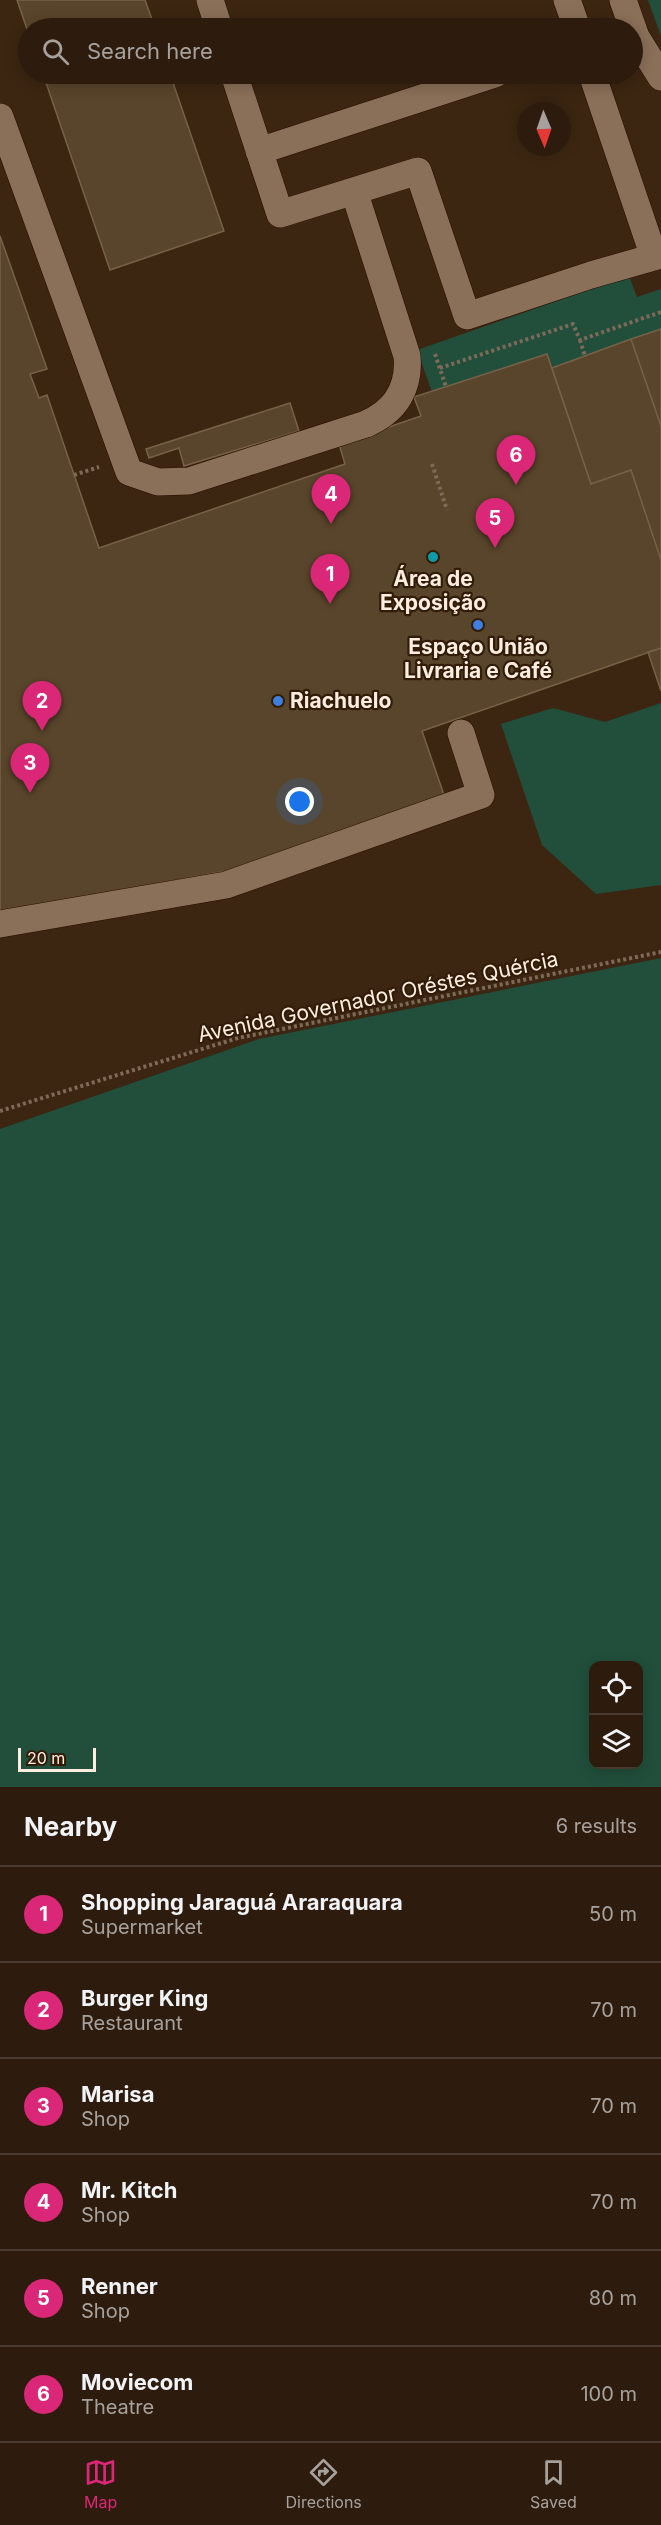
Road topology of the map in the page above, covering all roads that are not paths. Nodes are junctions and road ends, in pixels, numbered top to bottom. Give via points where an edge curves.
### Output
1 (210, 0) edge
2 (567, 0) edge
3 (623, 0) edge
4 (216, 18) edge
5 (573, 18) edge
6 (629, 18) edge
7 (643, 48) edge
8 (661, 77) edge
9 (237, 84) edge
10 (464, 84) edge
11 (596, 84) edge
12 (0, 117) edge
13 (259, 151) junction
14 (354, 191) junction
15 (658, 256) edge
16 (460, 733) dead end
17 (0, 924) edge

1 - 4 lane
2 - 5 lane
3 - 6 lane
7 - 8 lane
9 - 13 lane
10 - 13 lane
11 - 15 lane
12 - 14 lane via 129,472 158,482 189,481 366,424 397,401 405,384 407,356
13 - 14 lane via 280,214
14 - 15 lane via 418,171 467,316
16 - 17 lane via 481,795 226,885

